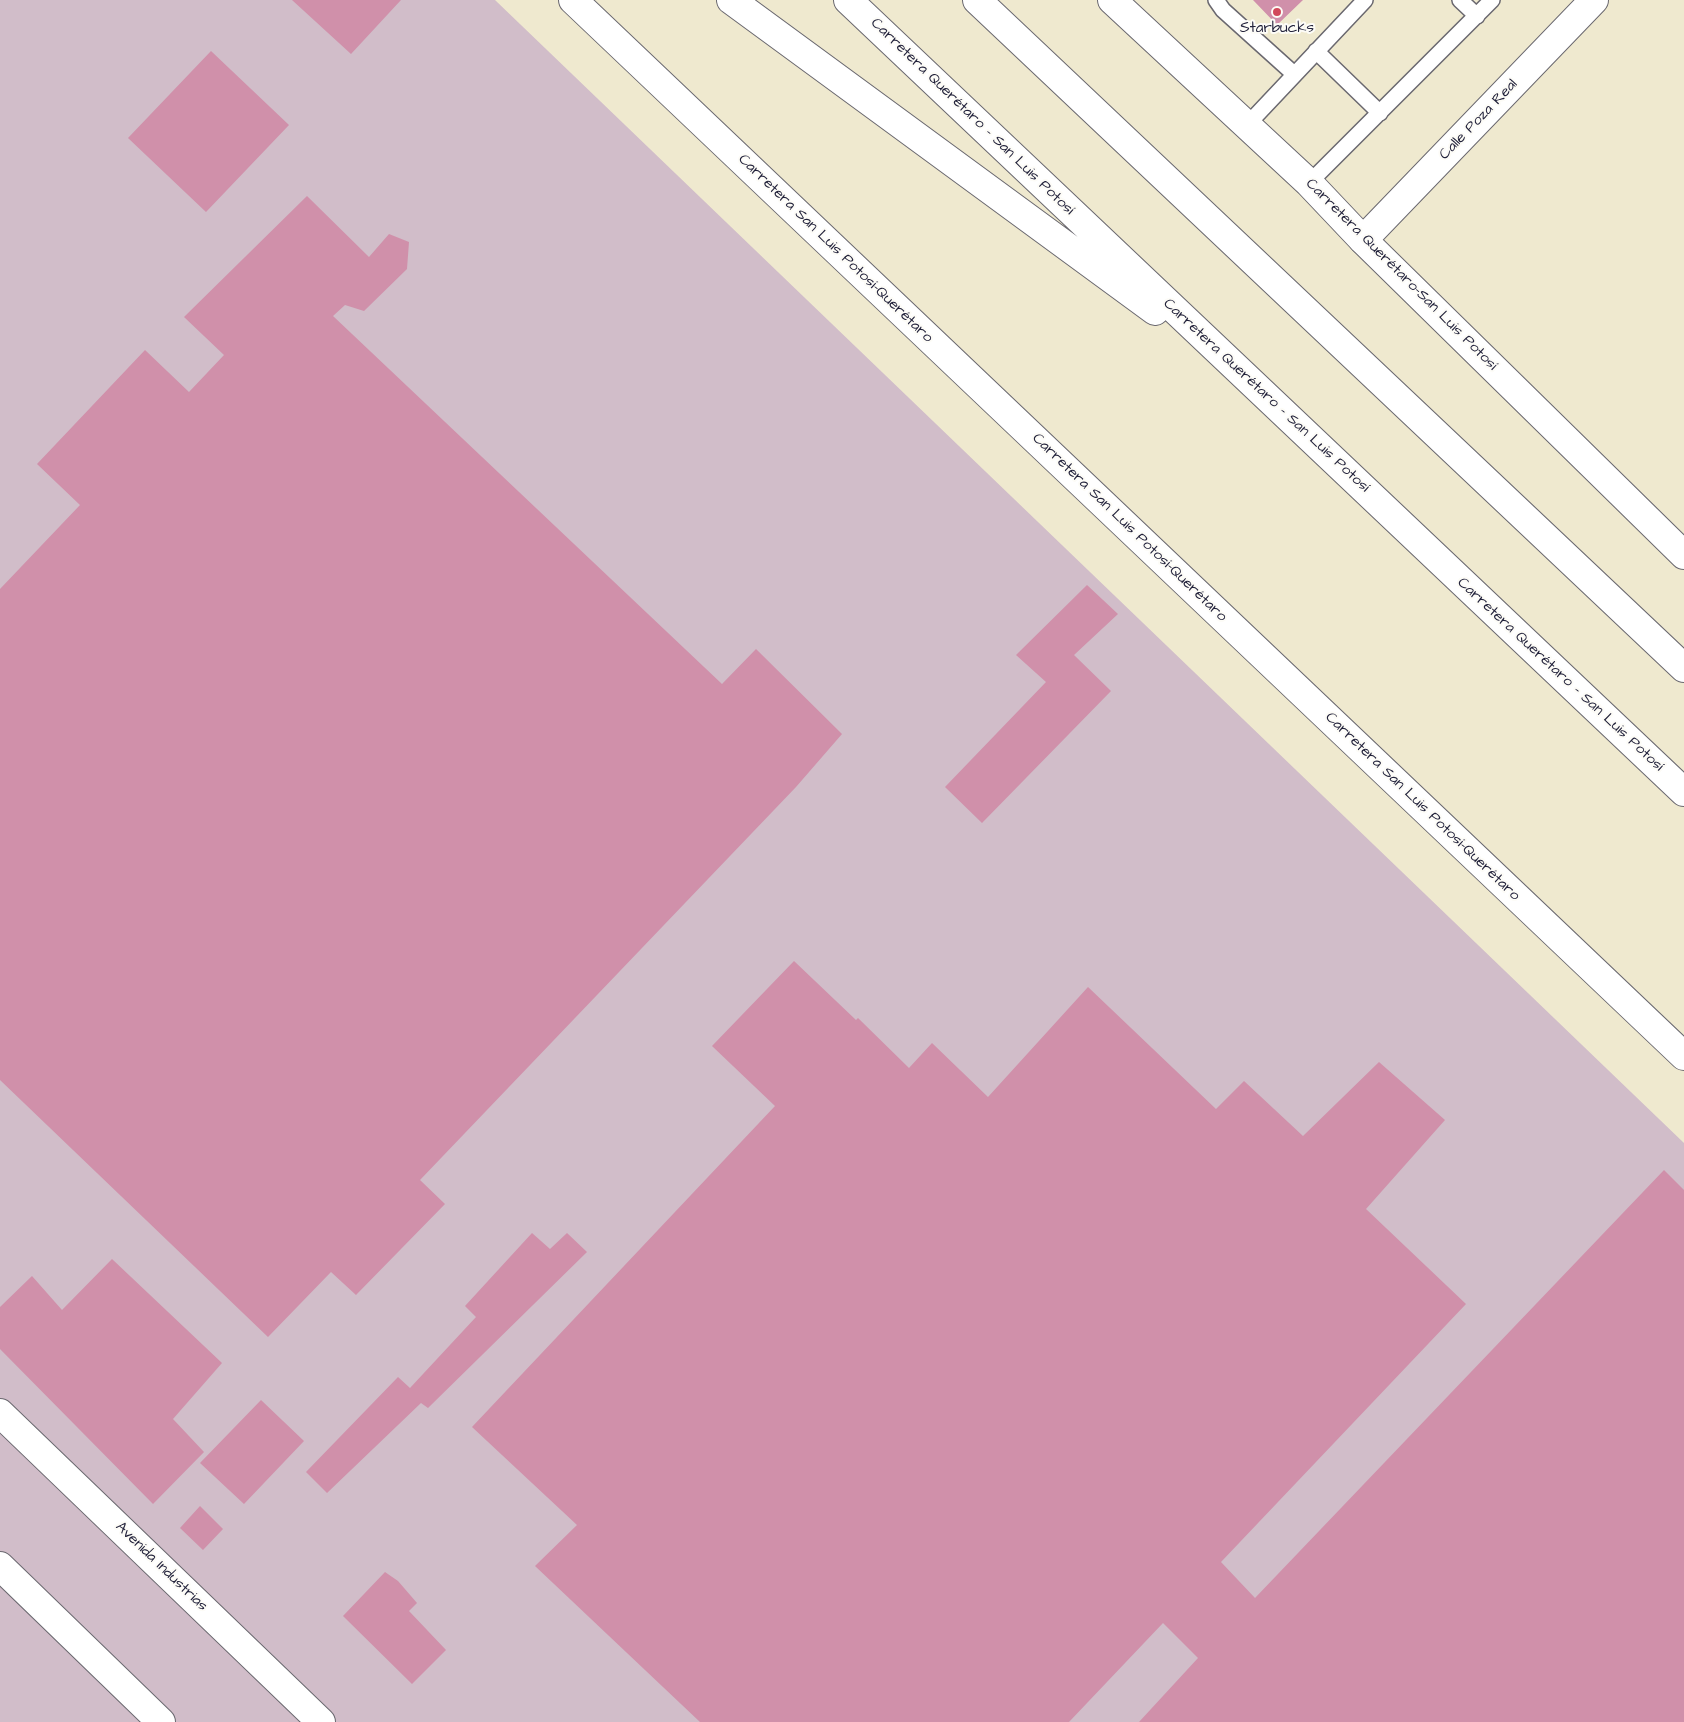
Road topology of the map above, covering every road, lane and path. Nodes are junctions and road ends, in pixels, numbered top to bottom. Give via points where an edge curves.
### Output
1 (573, 0) edge
2 (732, 0) edge
3 (848, 0) edge
4 (977, 0) edge
5 (1112, 0) edge
6 (1216, 0) edge
7 (1365, 0) edge
8 (1460, 0) edge
9 (1492, 0) edge
10 (1594, 0) edge
11 (1477, 16) junction
12 (1316, 51) junction
13 (1294, 74) junction
14 (1380, 113) junction
15 (1248, 124) junction
16 (1309, 184) junction
17 (1363, 240) junction
18 (1248, 380) junction
19 (1684, 555) edge
20 (1684, 668) edge
21 (1684, 792) edge
22 (1684, 1056) edge
23 (0, 1413) edge
24 (0, 1566) edge
25 (161, 1722) edge
26 (321, 1722) edge

1 - 22 main road, Carretera San Luis Potosí-Querétaro
2 - 18 main road
3 - 18 main road, Carretera Querétaro - San Luis Potosí
4 - 20 main road
5 - 15 main road, Carretera Querétaro-San Luis Potosí
6 - 13 lane
7 - 12 lane
8 - 11 lane
9 - 11 lane
10 - 17 main road, Calle Poza Real
11 - 14 lane
12 - 13 lane
12 - 14 lane
13 - 15 lane
14 - 16 lane
15 - 16 main road, Carretera Querétaro-San Luis Potosí
16 - 17 main road, Carretera Querétaro-San Luis Potosí
17 - 19 main road, Carretera Querétaro-San Luis Potosí
18 - 21 main road, Carretera Querétaro - San Luis Potosí
23 - 26 main road, Avenida Industrias
24 - 25 main road

